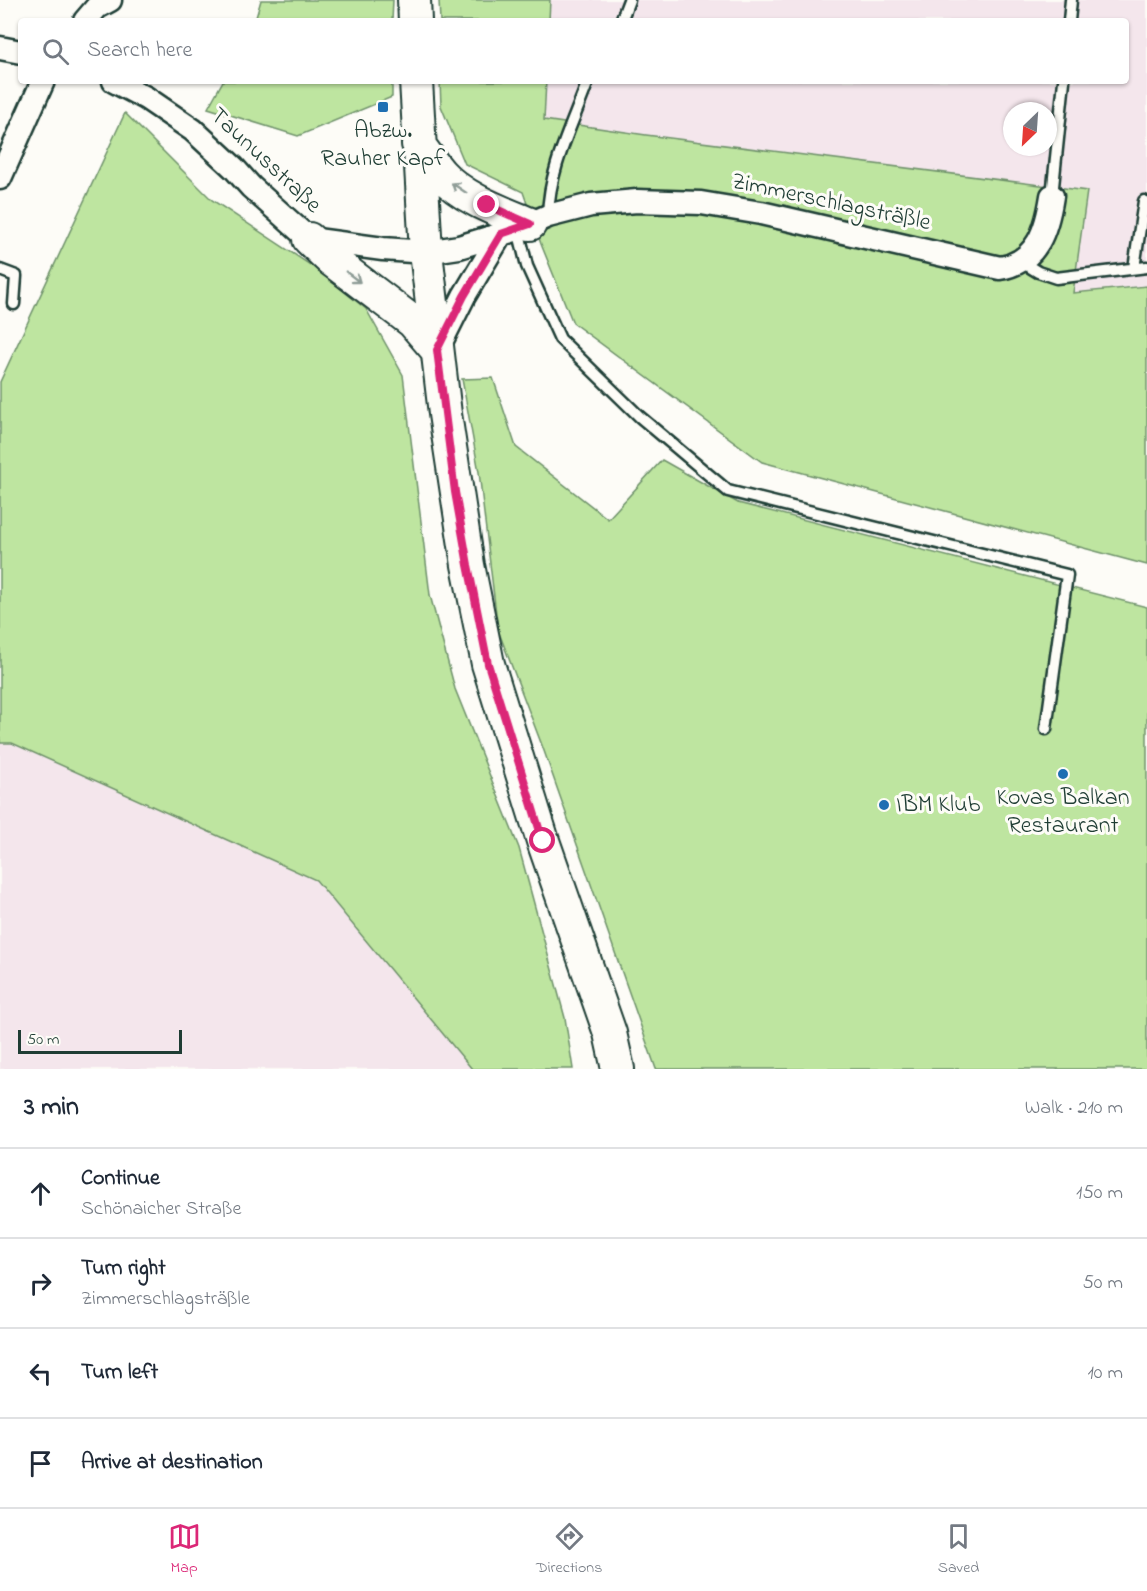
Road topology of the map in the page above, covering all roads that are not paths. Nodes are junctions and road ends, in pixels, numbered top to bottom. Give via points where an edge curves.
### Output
1 (110, 0) edge
2 (414, 0) edge
3 (629, 0) edge
4 (1071, 0) edge
5 (88, 18) edge
6 (415, 18) edge
7 (622, 18) edge
8 (1069, 18) edge
9 (0, 48) edge
10 (18, 51) edge
11 (42, 84) edge
12 (120, 84) edge
13 (416, 84) edge
14 (587, 84) edge
15 (1064, 84) edge
16 (418, 144) junction
17 (0, 178) edge
18 (1053, 196) joint
19 (1144, 201) dead end
20 (524, 226) junction
21 (309, 239) junction
22 (426, 252) junction
23 (1019, 261) junction
24 (1147, 267) edge
25 (1134, 268) junction
26 (0, 270) edge
27 (14, 304) dead end
28 (437, 350) junction
29 (1046, 729) dead end
30 (618, 1069) edge

1 - 5 street
2 - 6 main road
3 - 7 lane
4 - 8 lane
9 - 10 street
11 - 17 street
12 - 21 street, Taunusstraße via 193,130
13 - 16 main road
14 - 20 lane via 549,194
15 - 18 lane
20 -> 16 main road via 455,187
16 - 22 main road
18 - 23 street via 1044,233 1036,247
19 - 25 lane
20 - 22 street, Zimmerschlagsträßle via 459,247
20 - 23 street, Zimmerschlagsträßle via 591,206 637,201 701,203 866,236 991,267
20 - 28 street via 464,296
20 - 29 lane via 527,266 560,339 640,417 728,491 1067,575
21 - 22 street, Taunusstraße
21 -> 28 main road via 413,322
22 - 28 main road
23 - 25 lane via 1056,278
24 - 25 lane
26 - 27 lane via 16,276
28 - 30 main road via 455,492 488,664 543,841 610,1033

